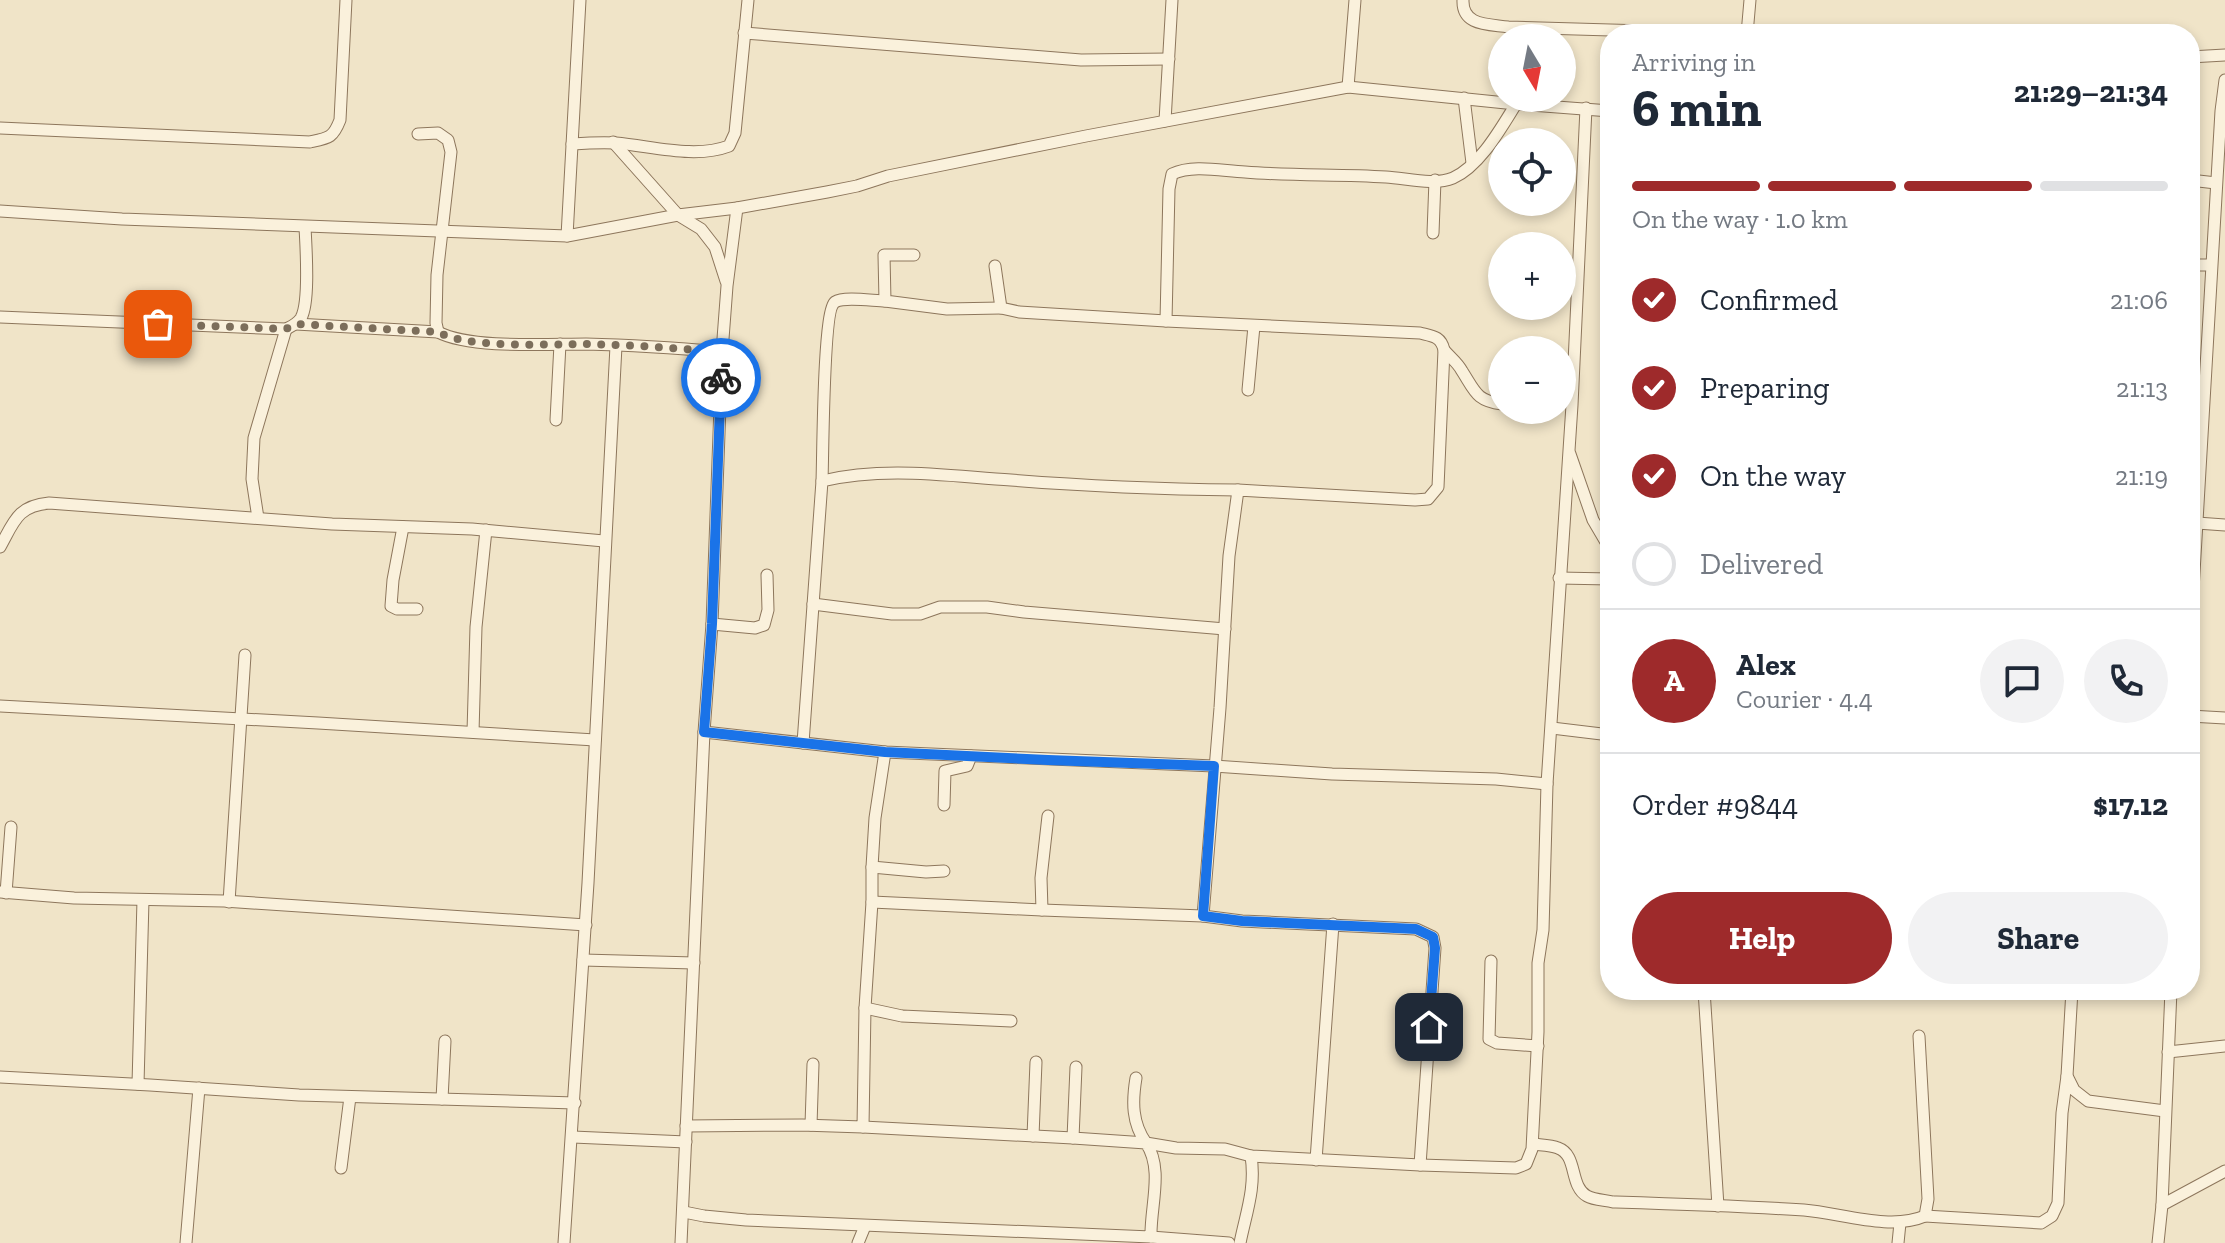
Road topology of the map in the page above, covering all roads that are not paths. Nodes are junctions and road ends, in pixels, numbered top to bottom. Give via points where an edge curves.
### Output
1 (346, 0) edge
2 (580, 0) edge
3 (748, 0) edge
4 (1172, 0) edge
5 (1355, 0) edge
6 (1463, 0) edge
7 (1750, 0) edge
8 (1749, 24) edge
9 (1600, 30) edge
10 (744, 33) junction
11 (2225, 55) edge
12 (2200, 56) edge
13 (1169, 59) junction
14 (2225, 80) edge
15 (1348, 87) junction
16 (1464, 98) junction
17 (1488, 101) edge
18 (1576, 107) edge
19 (1586, 108) junction
20 (1600, 110) edge
21 (1511, 112) edge
22 (1165, 121) junction
23 (0, 128) edge
24 (418, 134) dead end
25 (613, 142) junction
26 (572, 144) junction
27 (1472, 163) junction
28 (1435, 180) junction
29 (2200, 181) edge
30 (2216, 183) junction
31 (737, 208) junction
32 (0, 211) edge
33 (678, 215) junction
34 (305, 227) junction
35 (441, 232) junction
36 (1433, 233) dead end
37 (567, 236) junction
38 (914, 255) dead end
39 (2225, 258) edge
40 (2212, 262) junction
41 (2200, 264) edge
42 (995, 266) dead end
43 (727, 286) junction
44 (885, 301) junction
45 (1001, 308) junction
46 (0, 317) edge
47 (1166, 321) junction
48 (1254, 326) junction
49 (291, 327) junction
50 (438, 332) junction
51 (1571, 336) edge
52 (560, 344) junction
53 (616, 346) junction
54 (1444, 350) junction
55 (722, 352) junction
56 (1248, 390) dead end
57 (1488, 402) edge
58 (556, 420) dead end
59 (1568, 424) edge
60 (1569, 449) junction
61 (2200, 471) edge
62 (822, 481) junction
63 (1238, 490) junction
64 (258, 518) junction
65 (2200, 523) edge
66 (2225, 525) edge
67 (403, 527) junction
68 (486, 530) junction
69 (1600, 532) edge
70 (604, 541) junction
71 (0, 547) edge
72 (767, 575) dead end
73 (1559, 578) junction
74 (1600, 579) edge
75 (813, 604) junction
76 (417, 609) dead end
77 (712, 624) junction
78 (1225, 629) junction
79 (245, 655) dead end
80 (0, 706) edge
81 (2200, 717) edge
82 (2225, 718) edge
83 (240, 719) junction
84 (1552, 728) junction
85 (473, 732) junction
86 (704, 732) junction
87 (1600, 734) edge
88 (595, 740) junction
89 (803, 743) junction
90 (885, 752) junction
91 (971, 756) junction
92 (1214, 766) junction
93 (1547, 784) junction
94 (944, 805) dead end
95 (1048, 816) dead end
96 (11, 827) dead end
97 (872, 867) junction
98 (944, 871) dead end
99 (3, 892) edge
100 (143, 900) junction
101 (229, 902) junction
102 (872, 902) junction
103 (1042, 910) junction
104 (1203, 916) junction
105 (1333, 924) junction
106 (586, 925) junction
107 (583, 960) junction
108 (1491, 961) dead end
109 (694, 963) junction
110 (1705, 1000) edge
111 (2071, 1000) edge
112 (2171, 1000) edge
113 (865, 1008) junction
114 (1011, 1021) dead end
115 (1919, 1036) dead end
116 (445, 1041) dead end
117 (1538, 1046) junction
118 (2225, 1046) edge
119 (2168, 1052) junction
120 (1036, 1062) dead end
121 (813, 1064) dead end
122 (1076, 1067) dead end
123 (2067, 1076) junction
124 (0, 1077) edge
125 (1136, 1078) dead end
126 (138, 1084) junction
127 (199, 1088) junction
128 (350, 1097) junction
129 (442, 1099) junction
130 (2088, 1101) junction
131 (575, 1103) junction
132 (2165, 1111) junction
133 (2062, 1117) junction
134 (811, 1125) junction
135 (686, 1126) junction
136 (863, 1127) junction
137 (1033, 1136) junction
138 (573, 1137) junction
139 (1073, 1138) junction
140 (686, 1142) junction
141 (1146, 1143) junction
142 (1533, 1144) junction
143 (1251, 1156) junction
144 (1316, 1160) junction
145 (1420, 1165) junction
146 (341, 1168) dead end
147 (2225, 1171) edge
148 (2162, 1205) junction
149 (1718, 1206) junction
150 (684, 1212) junction
151 (1925, 1216) junction
152 (1900, 1223) junction
153 (865, 1226) junction
154 (1151, 1237) junction
155 (186, 1243) edge
156 (564, 1243) edge
157 (681, 1243) edge
158 (858, 1243) edge
159 (1229, 1243) edge
160 (1240, 1243) edge
161 (1898, 1243) edge
162 (2158, 1243) edge

1 - 23 street via 340,120 329,138 310,142
2 - 26 street
3 - 10 street
4 - 13 street
5 - 15 street
6 - 9 street via 1467,17 1476,22
7 - 8 street
10 - 13 street via 1081,60
10 - 25 street via 735,133 729,146 717,151 680,150
11 - 12 street
13 - 22 street
14 - 30 street
15 - 16 street
15 - 22 street
16 - 17 street
16 - 27 street
18 - 19 street
19 - 20 street
19 - 51 street
21 - 27 street
22 - 31 street
24 - 35 street via 438,133 448,140 451,152
25 - 26 street
25 - 33 street
26 - 37 street
27 - 28 street via 1450,179
28 - 36 street
28 - 47 street via 1209,170 1172,174
29 - 30 street
30 - 40 street
31 - 33 street
31 - 43 street
32 - 34 street
33 - 37 street
33 - 43 street via 701,229 715,247
34 - 35 street
34 - 49 street via 303,315
35 - 37 street
35 - 50 street
38 - 44 street via 884,255
39 - 40 street
40 - 41 street
40 - 61 street
42 - 45 street
43 - 55 street
44 - 45 street via 947,309
44 - 62 street via 843,299 832,305
45 - 47 street
46 - 49 street
47 - 48 street
48 - 54 street via 1420,333 1437,337
48 - 56 street
49 - 50 street
49 - 64 street via 254,438 252,479
50 - 52 street via 486,343
52 - 53 street
52 - 58 street
53 - 55 street
53 - 70 street
54 - 57 street
54 - 63 street via 1438,487 1428,499
55 - 77 street
59 - 60 street
60 - 69 street
60 - 73 street
62 - 63 street via 884,472
62 - 75 street
63 - 78 street
64 - 67 street
64 - 71 street via 33,504 18,514
65 - 66 street
67 - 68 street
67 - 76 street via 391,606
68 - 70 street
68 - 85 street
70 - 88 street
72 - 77 street via 764,625
73 - 74 street
73 - 84 street
75 - 78 street via 892,614 987,607
75 - 89 street
77 - 86 street
78 - 92 street
79 - 83 street
80 - 83 street
81 - 82 street
83 - 85 street
83 - 101 street
84 - 87 street
84 - 93 street
85 - 88 street
86 - 89 street
86 - 109 street
88 - 106 street
89 - 90 street
90 - 91 street
90 - 97 street
91 - 92 street
91 - 94 street via 967,766 945,771
92 - 93 street
92 - 104 street
93 - 117 street
95 - 103 street
96 - 99 street
97 - 98 street
97 - 102 street
99 - 100 street
100 - 101 street
100 - 126 street
101 - 106 street
102 - 103 street
102 - 113 street
103 - 104 street
104 - 105 street
105 - 144 street
105 - 145 street via 1416,929 1433,937
106 - 107 street
107 - 109 street
107 - 131 street
108 - 117 street via 1489,1039
109 - 135 street
110 - 149 street
111 - 123 street
112 - 119 street
113 - 114 street via 902,1016
113 - 136 street
115 - 151 street
116 - 129 street
117 - 142 street
118 - 119 street
119 - 132 street
120 - 137 street
121 - 134 street
122 - 139 street
123 - 130 street
123 - 133 street
124 - 126 street
125 - 141 street via 1135,1121
126 - 127 street
127 - 128 street
127 - 155 street
128 - 129 street
128 - 146 street
129 - 131 street
130 - 132 street
130 - 133 street
131 - 138 street
132 - 148 street
133 - 151 street via 2058,1203 2052,1216 2041,1223
134 - 135 street
134 - 136 street
135 - 140 street
136 - 137 street
137 - 139 street
138 - 140 street
138 - 156 street
139 - 141 street
140 - 150 street
141 - 143 street
141 - 154 street via 1154,1162
142 - 145 street via 1531,1157 1516,1168
142 - 149 street via 1560,1148 1579,1190 1589,1197
143 - 144 street
143 - 160 street via 1253,1188
144 - 145 street
147 - 148 street
148 - 162 street
149 - 152 street via 1807,1210
150 - 153 street
150 - 157 street
151 - 152 street
152 - 161 street
153 - 154 street
153 - 158 street
154 - 159 street

